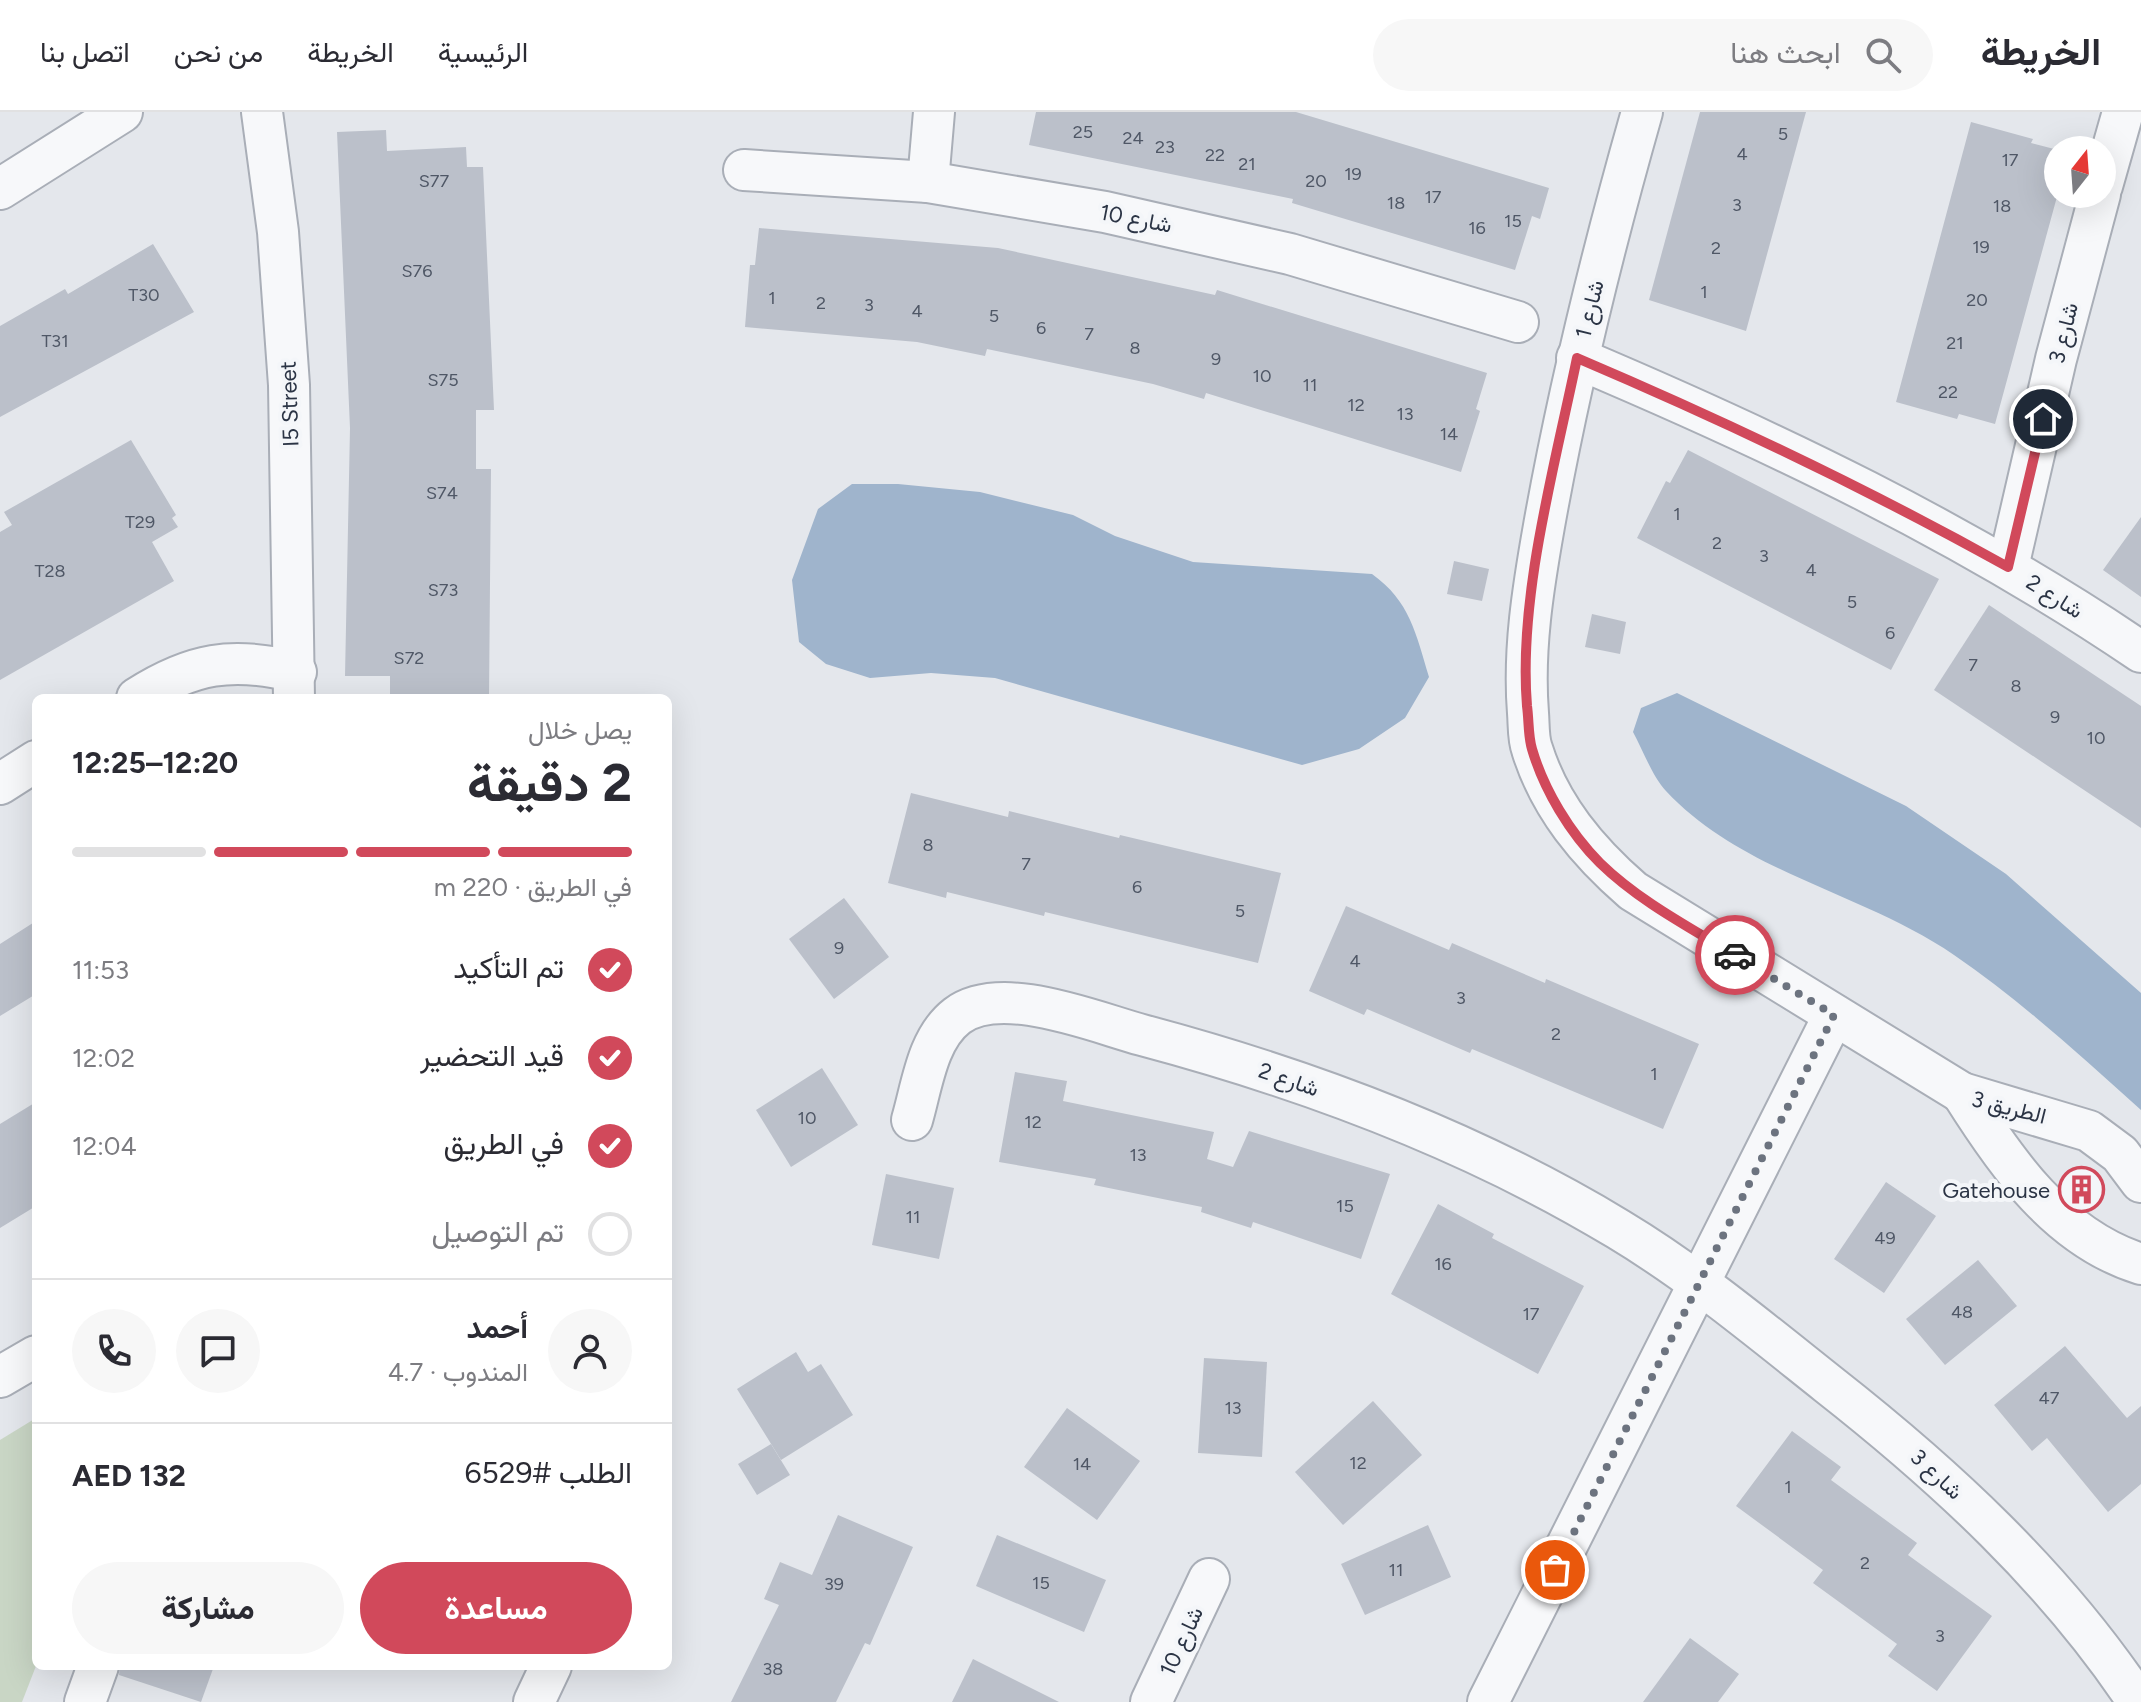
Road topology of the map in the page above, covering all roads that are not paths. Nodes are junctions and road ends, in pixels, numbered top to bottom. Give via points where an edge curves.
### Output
1 (122, 112) edge
2 (262, 112) edge
3 (934, 112) edge
4 (1642, 112) edge
5 (2123, 112) edge
6 (2116, 137) edge
7 (744, 170) dead end
8 (928, 182) junction
9 (0, 189) edge
10 (2096, 208) edge
11 (1518, 322) dead end
12 (1577, 358) junction
13 (2008, 567) junction
14 (2141, 652) edge
15 (295, 685) edge
16 (143, 694) edge
17 (32, 764) edge
18 (0, 784) edge
19 (1834, 1015) junction
20 (1962, 1093) junction
21 (912, 1120) dead end
22 (2064, 1121) junction
23 (2141, 1182) edge
24 (2141, 1204) edge
25 (2141, 1264) edge
26 (1700, 1283) junction
27 (32, 1358) edge
28 (0, 1377) edge
29 (1209, 1579) dead end
30 (97, 1670) edge
31 (549, 1670) edge
32 (85, 1702) edge
33 (534, 1702) edge
34 (1151, 1702) edge
35 (1488, 1702) edge
36 (2138, 1702) edge

1 - 9 street
2 - 15 street, I5 Street via 278,232 289,385
3 - 8 street
4 - 12 street, شارع 1
5 - 6 street
7 - 8 street, شارع 10
8 - 11 street, شارع 10 via 1198,231
10 - 13 street, شارع 3
12 - 13 street, شارع 2 via 1874,494
12 - 19 street, شارع 1 via 1529,623 1526,692 1531,747 1548,789 1599,862 1633,891
13 - 14 street, شارع 2
15 - 16 street via 245,663 219,664 169,678
17 - 18 street
19 - 20 street
19 - 26 street
20 - 22 street, 3 الطريق
20 - 25 street, 3 الطريق via 1989,1136 2057,1216 2089,1241
21 - 26 street, شارع 2 via 936,1041 946,1026 976,1006 1013,1002 1239,1062 1424,1131 1532,1182
22 - 23 street, 3 الطريق via 2089,1131 2120,1154
22 - 24 street, 3 الطريق via 2105,1173
26 - 35 street
26 - 36 street, شارع 3 via 1901,1441 1982,1516 2057,1597
27 - 28 street
29 - 34 street, شارع 10
30 - 32 street
31 - 33 street

